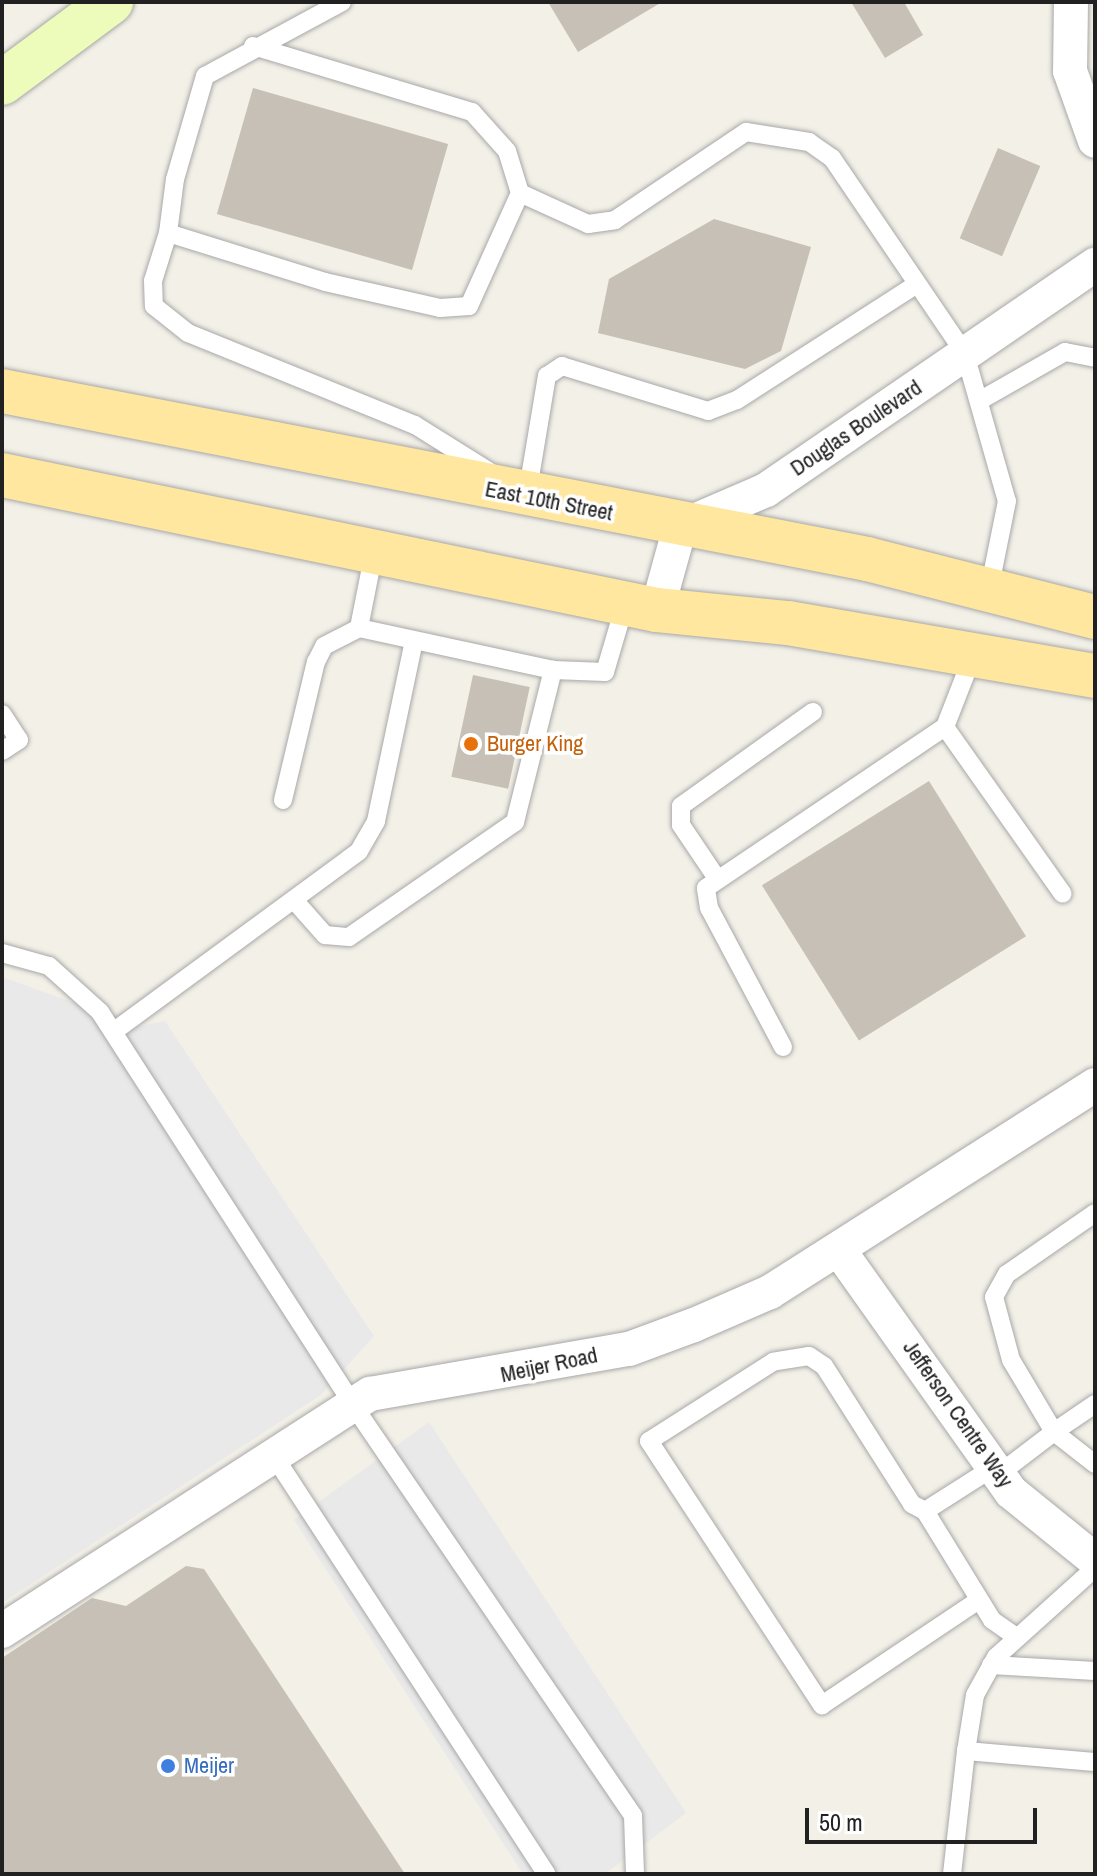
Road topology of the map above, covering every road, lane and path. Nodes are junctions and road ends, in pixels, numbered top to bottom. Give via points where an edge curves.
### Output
1 (342, 2) edge
2 (1071, 2) edge
3 (95, 6) edge
4 (253, 46) junction
5 (2, 83) edge
6 (1095, 141) edge
7 (520, 193) junction
8 (168, 233) junction
9 (1095, 265) edge
10 (917, 284) junction
11 (965, 354) junction
12 (1095, 358) edge
13 (2, 374) edge
14 (2, 391) edge
15 (979, 401) junction
16 (56, 402) junction
17 (2, 475) edge
18 (527, 496) junction
19 (680, 527) junction
20 (374, 552) junction
21 (990, 585) junction
22 (641, 607) junction
23 (1095, 617) edge
24 (359, 628) junction
25 (414, 641) junction
26 (974, 653) junction
27 (553, 670) junction
28 (1095, 676) edge
29 (813, 712) dead end
30 (2, 714) edge
31 (945, 727) junction
32 (2, 751) edge
33 (283, 800) dead end
34 (716, 877) junction
35 (1063, 894) dead end
36 (294, 900) junction
37 (2, 953) edge
38 (113, 1032) junction
39 (783, 1047) dead end
40 (1091, 1095) edge
41 (1095, 1213) edge
42 (839, 1250) junction
43 (1095, 1404) edge
44 (353, 1405) junction
45 (1054, 1432) junction
46 (274, 1456) junction
47 (1095, 1464) edge
48 (997, 1471) junction
49 (925, 1511) junction
50 (1095, 1560) edge
51 (1095, 1568) edge
52 (979, 1600) junction
53 (2, 1631) edge
54 (1016, 1637) junction
55 (991, 1665) junction
56 (1095, 1671) edge
57 (966, 1751) junction
58 (1095, 1762) edge
59 (546, 1874) edge
60 (635, 1874) edge
61 (952, 1874) edge

1 - 4 lane
2 - 6 street via 1070,71
3 - 5 main road
4 - 7 lane via 472,112 507,151
4 - 8 lane via 205,76 175,179
7 - 8 lane via 469,306 440,308 325,282
7 - 10 lane via 588,224 615,220 746,132 780,132 832,158
8 - 18 lane via 153,281 154,306 188,333 415,425
9 - 11 street, Douglas Boulevard
10 - 11 lane
10 - 18 lane via 737,400 708,411 562,366 547,376
11 - 15 lane
11 - 19 street, Douglas Boulevard via 766,490
12 - 15 lane via 1065,352
13 - 16 main road
14 - 16 main road, East 10th Street
15 - 21 lane via 1007,501
16 - 18 main road, East 10th Street
17 - 20 main road
18 - 19 main road, East 10th Street
19 - 21 main road, East 10th Street
19 - 22 street
20 - 22 main road
20 - 24 lane
21 - 23 main road, East 10th Street
22 - 26 main road
22 - 27 lane via 605,672
24 - 25 lane
24 - 33 lane via 324,646 316,662
25 - 27 lane
25 - 36 lane via 376,821 359,851
26 - 28 main road
26 - 31 lane
27 - 36 lane via 515,822 349,937 325,935
29 - 34 lane via 681,806 681,825
30 - 32 lane via 19,740
31 - 34 lane
31 - 35 lane
34 - 39 lane via 706,888 709,908
36 - 38 lane
37 - 38 lane via 49,966
38 - 44 lane
40 - 42 street, Meijer Road
41 - 45 lane via 1007,1274 994,1297 1011,1360
42 - 44 street, Meijer Road via 770,1292 629,1349 370,1394
42 - 48 street, Jefferson Centre Way
43 - 45 lane
44 - 46 street, Meijer Road
44 - 60 lane via 633,1816
45 - 47 lane
45 - 48 lane
46 - 53 street, Meijer Road
46 - 59 lane
48 - 49 lane
48 - 50 street, Jefferson Centre Way via 1050,1528
49 - 52 lane
49 - 52 lane via 912,1504 824,1366 809,1356 773,1362 649,1441 822,1705
51 - 54 lane
52 - 54 lane via 992,1620
54 - 55 lane
55 - 56 lane
55 - 57 lane via 975,1695
57 - 58 lane
57 - 61 lane

